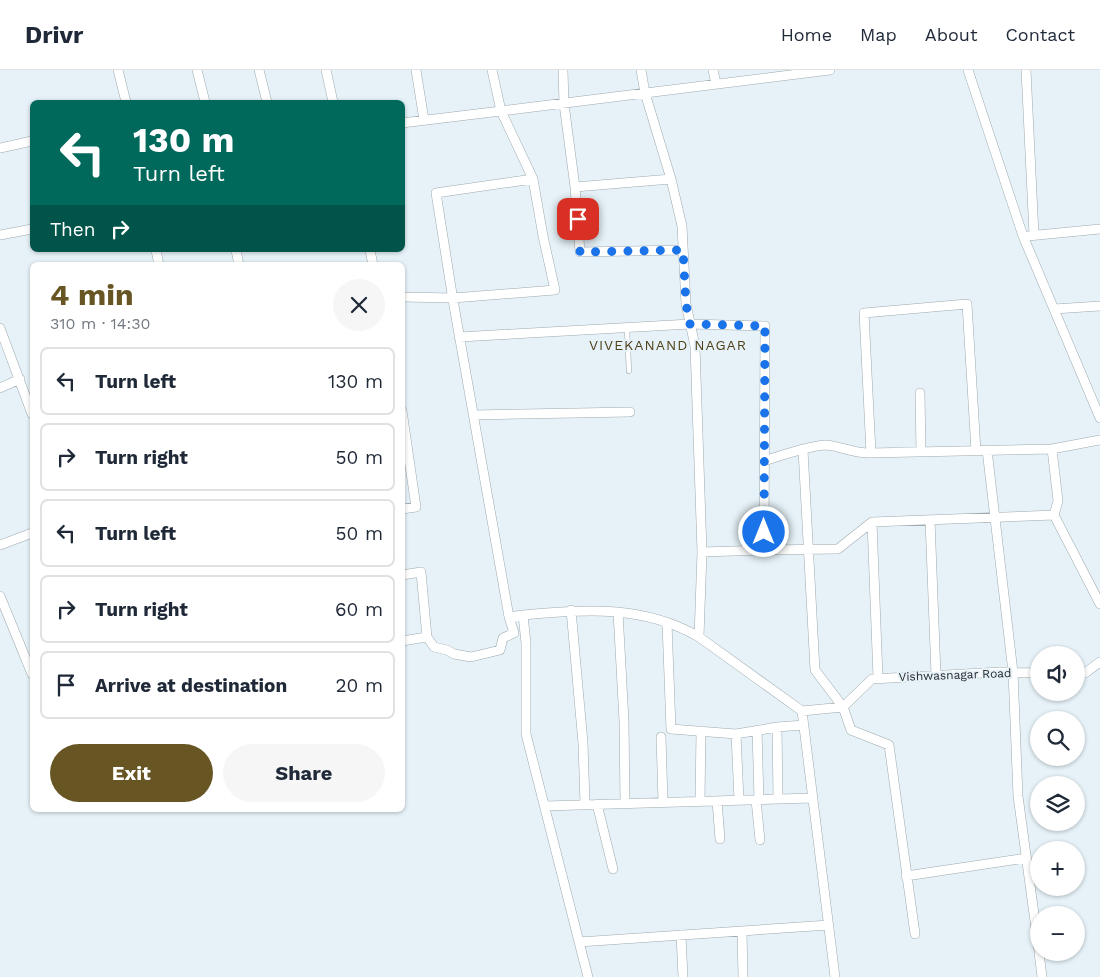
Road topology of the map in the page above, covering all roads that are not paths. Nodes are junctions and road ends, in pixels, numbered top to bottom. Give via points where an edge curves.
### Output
1 (118, 70) edge
2 (197, 70) edge
3 (259, 70) edge
4 (326, 70) edge
5 (416, 70) edge
6 (492, 70) edge
7 (563, 70) edge
8 (641, 70) edge
9 (713, 70) edge
10 (830, 70) edge
11 (968, 70) edge
12 (1026, 70) edge
13 (716, 84) junction
14 (645, 93) junction
15 (126, 100) edge
16 (204, 100) edge
17 (266, 100) edge
18 (333, 100) edge
19 (564, 104) junction
20 (501, 111) junction
21 (424, 120) junction
22 (405, 123) edge
23 (30, 141) edge
24 (0, 148) edge
25 (533, 179) junction
26 (672, 179) junction
27 (576, 186) junction
28 (1100, 228) edge
29 (30, 229) edge
30 (0, 235) edge
31 (1034, 235) junction
32 (1023, 236) junction
33 (683, 250) junction
34 (405, 297) edge
35 (453, 298) junction
36 (1100, 306) edge
37 (1054, 310) junction
38 (690, 324) junction
39 (0, 328) edge
40 (627, 329) junction
41 (459, 337) junction
42 (629, 371) dead end
43 (20, 379) junction
44 (0, 388) edge
45 (920, 393) dead end
46 (30, 408) edge
47 (630, 412) dead end
48 (473, 415) junction
49 (1100, 418) edge
50 (405, 432) edge
51 (1100, 440) edge
52 (1052, 449) junction
53 (803, 450) junction
54 (987, 450) junction
55 (976, 451) junction
56 (921, 452) junction
57 (870, 453) junction
58 (764, 461) junction
59 (405, 509) edge
60 (1054, 515) junction
61 (995, 518) junction
62 (930, 520) junction
63 (872, 522) junction
64 (30, 534) edge
65 (0, 545) edge
66 (808, 549) junction
67 (764, 550) junction
68 (702, 552) junction
69 (405, 575) edge
70 (0, 596) edge
71 (1100, 604) edge
72 (571, 610) junction
73 (618, 612) junction
74 (523, 615) junction
75 (509, 617) junction
76 (667, 623) junction
77 (427, 636) junction
78 (699, 638) junction
79 (405, 640) edge
80 (1100, 662) edge
81 (30, 669) edge
82 (1013, 672) junction
83 (1030, 673) edge
84 (1085, 674) edge
85 (936, 675) junction
86 (875, 678) junction
87 (843, 706) junction
88 (802, 711) junction
89 (804, 725) junction
90 (777, 727) junction
91 (758, 730) junction
92 (701, 732) junction
93 (736, 734) junction
94 (662, 737) dead end
95 (813, 798) junction
96 (778, 799) junction
97 (739, 800) junction
98 (757, 800) junction
99 (700, 801) junction
100 (717, 801) junction
101 (663, 802) junction
102 (624, 803) junction
103 (586, 804) junction
104 (597, 804) junction
105 (544, 806) junction
106 (720, 839) dead end
107 (760, 840) dead end
108 (1026, 858) junction
109 (614, 869) dead end
110 (906, 876) junction
111 (1033, 906) edge
112 (829, 925) junction
113 (742, 931) junction
114 (915, 934) dead end
115 (681, 935) junction
116 (579, 942) junction
117 (1040, 961) edge
118 (588, 977) edge
119 (684, 977) edge
120 (743, 977) edge
121 (836, 977) edge
122 (1042, 977) edge

1 - 15 street
2 - 16 street
3 - 17 street
4 - 18 street
5 - 21 street
6 - 20 street
7 - 19 street
8 - 14 street
9 - 13 street
10 - 13 street
11 - 32 street
12 - 31 street
13 - 14 street
14 - 19 street
14 - 26 street
19 - 20 street
19 - 27 street
20 - 21 street
20 - 25 street
21 - 22 street
23 - 24 street
25 - 35 street via 436,193
25 - 35 street via 555,290
26 - 27 street
26 - 33 street via 682,226
27 - 33 street via 580,252
28 - 31 street
29 - 30 street
31 - 32 street
32 - 37 street
33 - 38 street
34 - 35 street
35 - 41 street
36 - 37 street
37 - 49 street
38 - 40 street
38 - 58 street via 765,326
38 - 68 street via 694,346
39 - 43 street
40 - 41 street
40 - 42 lane
41 - 48 street
43 - 44 street
43 - 46 street
45 - 56 street
47 - 48 street
48 - 75 street
50 - 59 street via 416,507
51 - 52 street
52 - 54 street
52 - 60 street via 1058,501
53 - 57 street via 825,445 861,454
53 - 58 street
53 - 66 street
54 - 55 street
54 - 61 street
55 - 56 street
55 - 57 street via 967,304 864,313
56 - 57 street
58 - 67 street
60 - 61 street
60 - 71 street
61 - 62 street
61 - 82 street
62 - 63 street
62 - 85 street
63 - 66 street via 838,549
63 - 86 street
64 - 65 street
66 - 67 street
66 - 87 street via 815,670
67 - 68 street
68 - 78 street
69 - 77 street via 421,572
70 - 81 street
72 - 73 street
72 - 74 street
72 - 103 street
73 - 76 street
73 - 102 street via 624,721
74 - 75 street
74 - 105 street via 526,734
75 - 77 street via 514,633 503,638 500,650 471,657 434,647
76 - 78 street
76 - 92 street via 671,729
77 - 79 street
78 - 88 street
80 - 84 street
82 - 83 street, Vishwasnagar Road
82 - 85 street, Vishwasnagar Road
82 - 108 street via 1018,796
85 - 86 street, Vishwasnagar Road
86 - 87 street
87 - 88 street
87 - 110 street via 851,730 889,745
88 - 89 street
89 - 90 street
89 - 95 street
90 - 91 street
90 - 96 street
91 - 93 street
91 - 98 street
92 - 93 street
92 - 99 street
93 - 97 street
94 - 101 street
95 - 96 street
95 - 112 street
96 - 98 street
97 - 98 street
97 - 100 street
98 - 107 street
99 - 100 street
99 - 101 street
100 - 106 street
101 - 102 street
102 - 104 street
103 - 104 street
103 - 105 street
104 - 109 street
105 - 116 street
108 - 110 street
108 - 111 street
110 - 114 street
112 - 113 street
112 - 121 street
113 - 115 street
113 - 120 street
115 - 116 street
115 - 119 street
116 - 118 street
117 - 122 street

